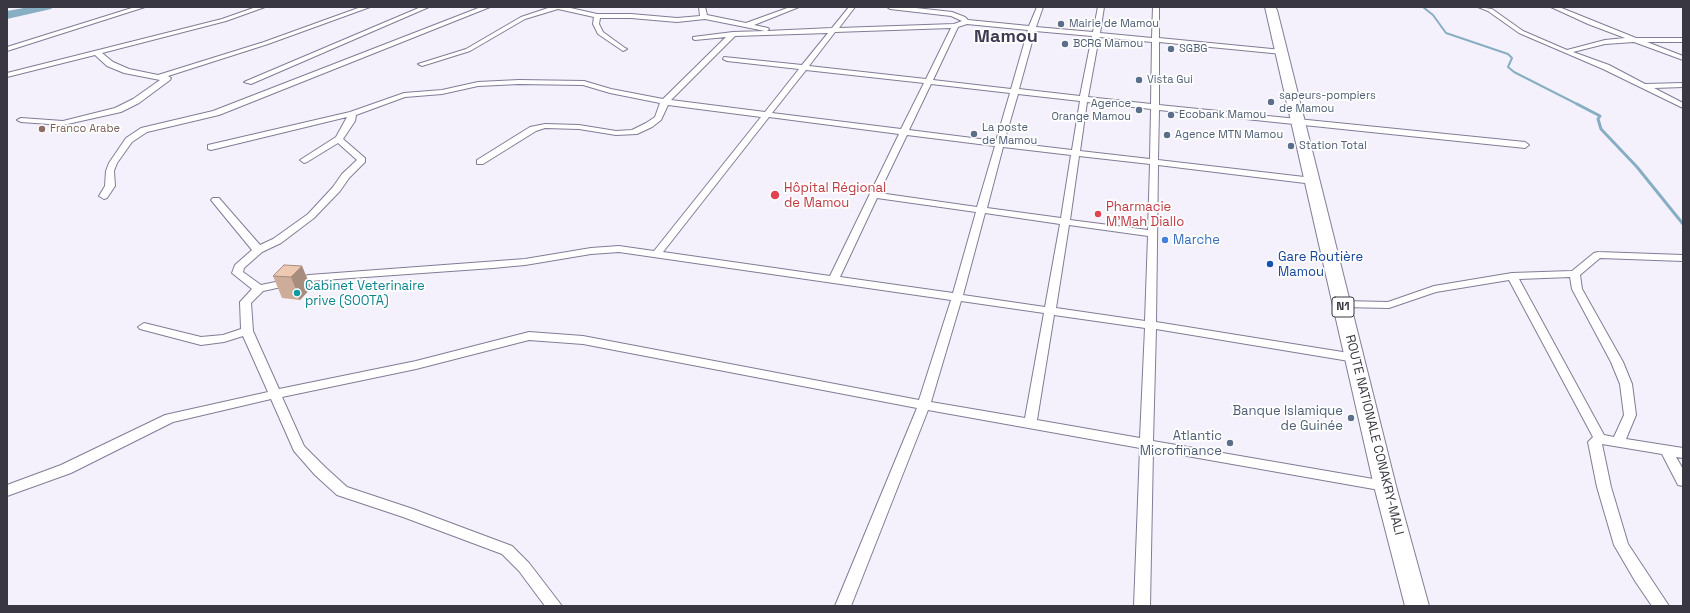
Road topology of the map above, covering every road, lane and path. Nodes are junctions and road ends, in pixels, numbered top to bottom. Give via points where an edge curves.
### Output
1 (142, 7) edge
2 (262, 7) edge
3 (367, 7) edge
4 (426, 7) edge
5 (487, 7) edge
6 (558, 7) edge
7 (702, 7) edge
8 (796, 7) edge
9 (852, 7) edge
10 (890, 7) edge
11 (1040, 7) edge
12 (1101, 7) edge
13 (1156, 7) edge
14 (1270, 7) edge
15 (1481, 7) edge
16 (1554, 7) edge
17 (965, 9) dead end
18 (597, 16) junction
19 (959, 16) junction
20 (705, 17) junction
21 (966, 22) junction
22 (748, 25) junction
23 (955, 26) junction
24 (1032, 28) junction
25 (834, 32) junction
26 (782, 33) junction
27 (733, 34) junction
28 (1096, 34) junction
29 (695, 38) dead end
30 (1156, 40) junction
31 (1638, 40) junction
32 (1683, 40) edge
33 (7, 49) edge
34 (623, 50) dead end
35 (96, 52) junction
36 (1282, 52) junction
37 (1566, 52) junction
38 (1683, 58) edge
39 (728, 59) dead end
40 (422, 64) dead end
41 (806, 68) junction
42 (7, 75) edge
43 (158, 77) junction
44 (929, 81) junction
45 (248, 82) dead end
46 (1683, 85) edge
47 (1646, 86) junction
48 (1016, 91) junction
49 (1084, 98) junction
50 (665, 102) junction
51 (1154, 106) junction
52 (1683, 106) edge
53 (352, 114) junction
54 (768, 115) junction
55 (22, 120) dead end
56 (1299, 123) junction
57 (904, 132) junction
58 (339, 139) junction
59 (999, 144) junction
60 (1525, 145) dead end
61 (211, 147) dead end
62 (1075, 153) junction
63 (304, 160) dead end
64 (480, 162) dead end
65 (1154, 162) junction
66 (1313, 181) junction
67 (874, 195) junction
68 (104, 196) dead end
69 (216, 200) dead end
70 (980, 210) junction
71 (1065, 222) junction
72 (1153, 234) junction
73 (258, 250) junction
74 (656, 254) junction
75 (1682, 258) edge
76 (1575, 274) junction
77 (1512, 276) junction
78 (833, 280) junction
79 (258, 289) junction
80 (957, 297) junction
81 (1342, 304) junction
82 (1050, 311) junction
83 (1150, 325) junction
84 (144, 327) dead end
85 (247, 331) junction
86 (1355, 358) junction
87 (276, 395) junction
88 (924, 405) junction
89 (1030, 424) junction
90 (1600, 439) junction
91 (1618, 442) junction
92 (1147, 443) junction
93 (1666, 450) junction
94 (1683, 453) edge
95 (1683, 480) edge
96 (1385, 486) junction
97 (7, 491) edge
98 (554, 606) edge
99 (843, 606) edge
100 (1142, 606) edge
101 (1418, 606) edge
102 (1661, 606) edge

1 - 33 street
2 - 35 street via 224,20
3 - 43 street via 273,41
4 - 45 street
5 - 68 street via 216,113 144,130 129,140 113,163 110,186
6 - 18 street
6 - 40 street via 523,18 468,50
7 - 20 street
8 - 22 street
9 - 25 street
10 - 19 street
11 - 24 street
12 - 28 street
13 - 30 street
14 - 36 highway, ROUTE NATIONALE CONAKRY-MALI / N1
15 - 37 street via 1490,10 1521,32
16 - 31 street
17 - 19 street
18 - 20 street via 677,20
18 - 34 street via 596,24 600,33
19 - 21 street
20 - 22 street
21 - 23 street
21 - 24 street
22 - 26 street
23 - 25 street
23 - 44 street
24 - 28 street
24 - 48 street
25 - 26 street
25 - 41 street
26 - 27 street
27 - 29 street
27 - 50 street
28 - 30 street
28 - 49 street
30 - 36 street
30 - 51 street
31 - 32 street
31 - 37 street via 1604,42
31 - 38 street
35 - 42 street
35 - 43 street via 110,64 126,71
36 - 56 highway, ROUTE NATIONALE CONAKRY-MALI / N1
37 - 47 street
39 - 41 street
41 - 44 street
41 - 54 street
43 - 55 street via 167,78 136,101 118,110 63,123
44 - 48 street
44 - 57 street
46 - 47 street
47 - 52 street
48 - 49 street
48 - 59 street
49 - 51 street
49 - 62 street
50 - 53 street via 584,83 519,82 478,84 442,92 404,95
50 - 54 street
50 - 64 street via 658,118 634,132 616,133 579,127 545,126 533,129
51 - 56 street
51 - 65 street
53 - 58 street via 351,121
53 - 61 street
54 - 57 street
54 - 74 street
56 - 60 street
56 - 66 highway, ROUTE NATIONALE CONAKRY-MALI / N1
57 - 59 street
57 - 67 street
58 - 63 street
58 - 73 street via 362,160 311,216 277,241
59 - 62 street
59 - 70 street
62 - 65 street
62 - 71 street
65 - 66 street
65 - 72 street
66 - 81 highway, ROUTE NATIONALE CONAKRY-MALI / N1
67 - 70 street
67 - 78 street
69 - 73 street
70 - 71 street
70 - 80 street
71 - 72 street
71 - 82 street
72 - 83 street
73 - 79 street via 245,260 237,272
74 - 78 street
74 - 79 street via 619,249 591,251 525,262 309,278
75 - 76 street via 1598,255
76 - 77 street
76 - 91 street via 1577,289 1617,362 1626,384 1630,415
77 - 81 street via 1434,289 1389,305
77 - 90 street
78 - 80 street
79 - 85 street via 245,302
80 - 82 street
80 - 88 street
81 - 86 highway, ROUTE NATIONALE CONAKRY-MALI / N1
82 - 83 street
82 - 89 street
83 - 86 street
83 - 92 street
84 - 85 street via 201,341
85 - 87 street
86 - 96 highway, ROUTE NATIONALE CONAKRY-MALI / N1
87 - 88 street via 416,365 529,336 583,340
87 - 97 street via 169,418 66,469
87 - 98 street via 299,448 320,472 342,491 408,512 507,550 524,567
88 - 89 street
88 - 99 street
89 - 92 street
90 - 91 street
90 - 102 street via 1595,442 1604,487 1621,546
91 - 93 street
92 - 96 street
92 - 100 street
93 - 94 street
93 - 95 street
96 - 101 highway, ROUTE NATIONALE CONAKRY-MALI / N1

